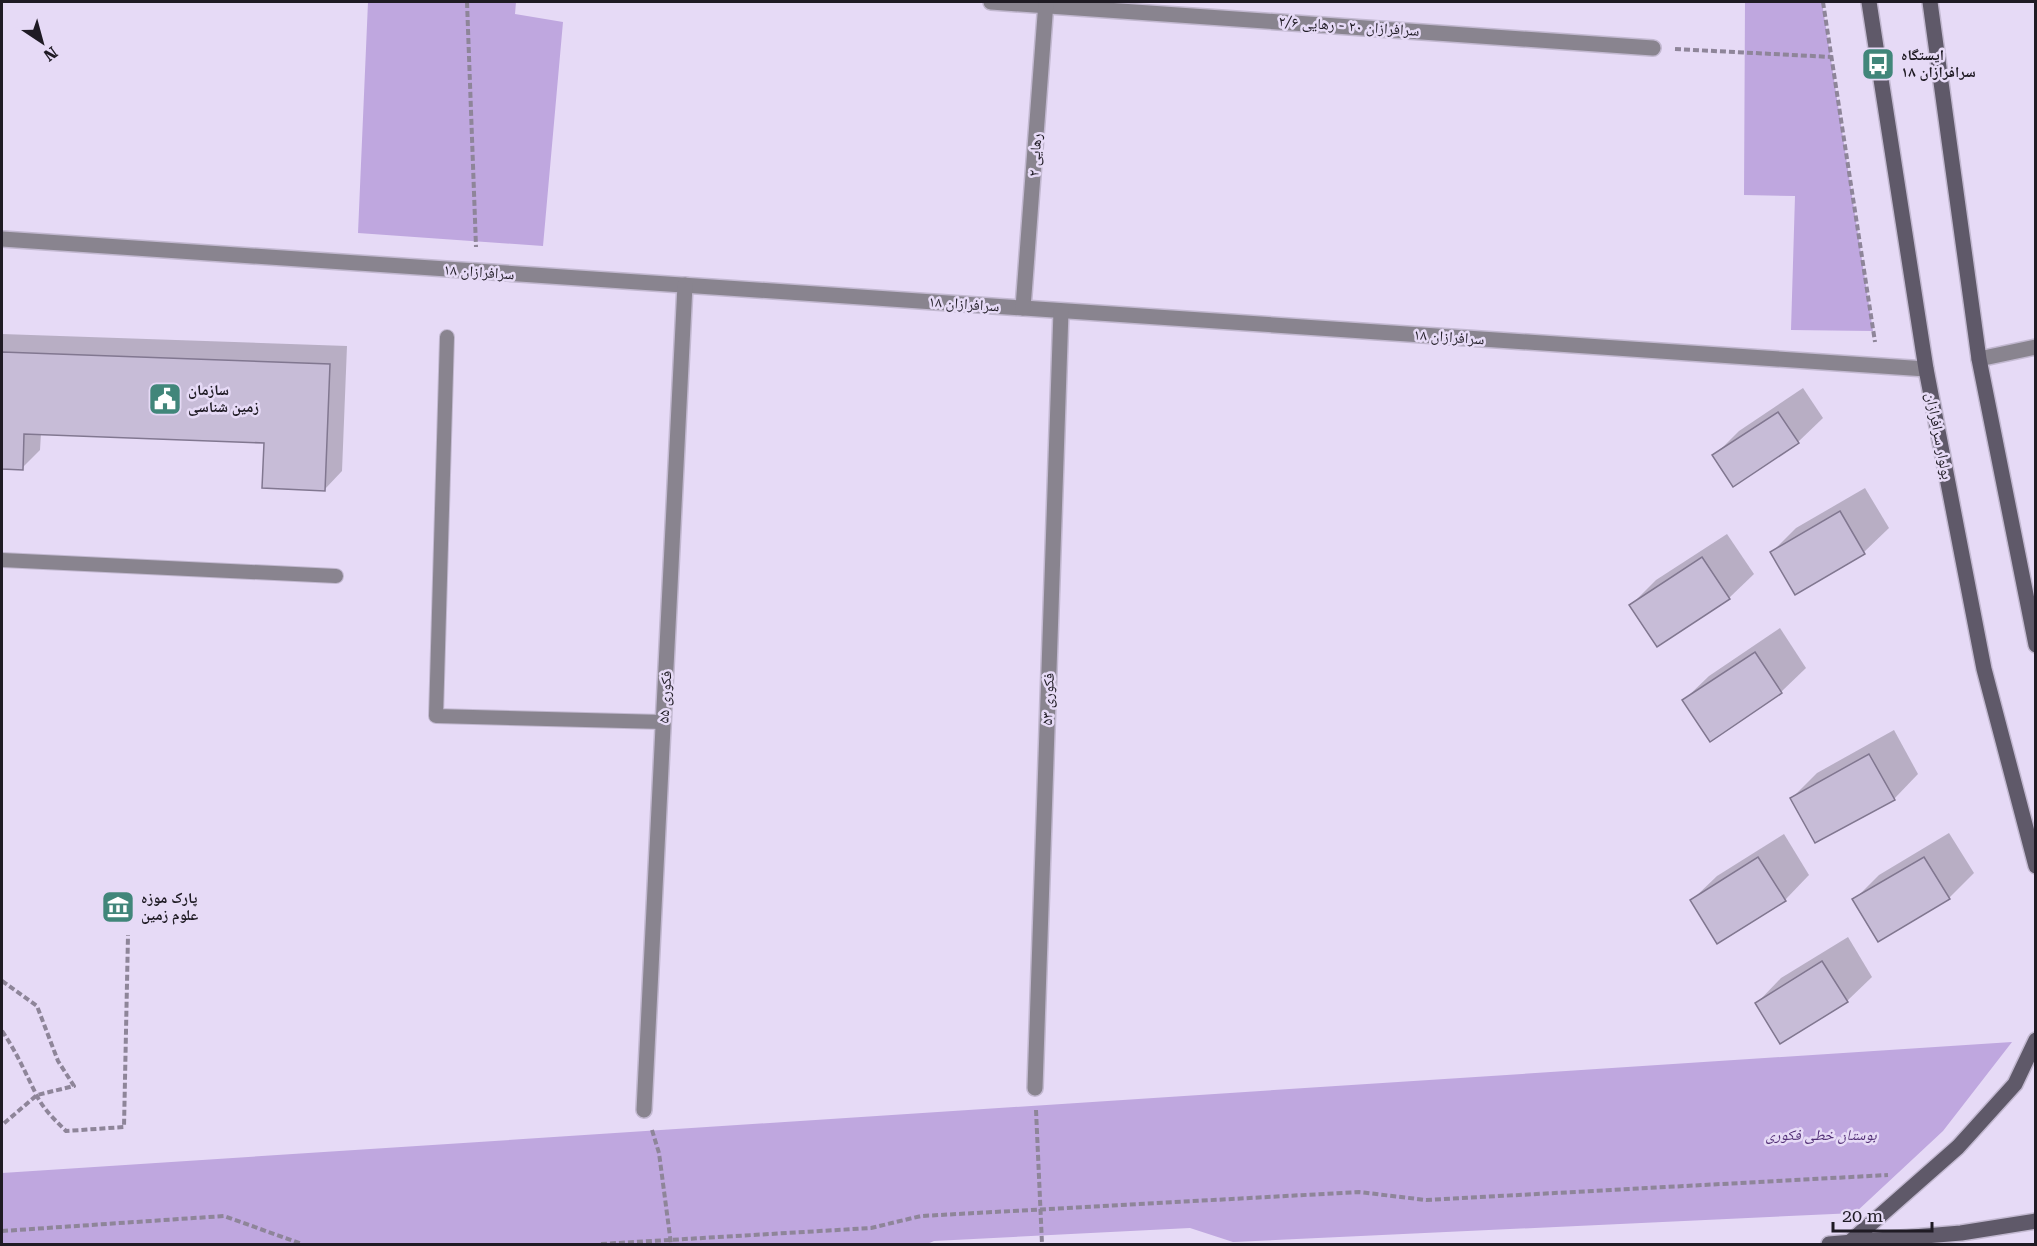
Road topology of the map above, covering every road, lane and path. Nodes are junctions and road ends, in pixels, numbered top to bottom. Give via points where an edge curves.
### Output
1 (467, 2) edge
2 (991, 2) edge
3 (1823, 2) edge
4 (1869, 2) edge
5 (1930, 2) edge
6 (1046, 3) edge
7 (1653, 48) joint
8 (1832, 57) junction
9 (2, 239) edge
10 (477, 272) junction
11 (685, 285) junction
12 (1023, 308) junction
13 (1061, 311) junction
14 (447, 338) dead end
15 (2036, 347) edge
16 (1979, 359) junction
17 (1879, 366) junction
18 (1926, 369) junction
19 (2, 560) edge
20 (336, 576) dead end
21 (2036, 645) edge
22 (663, 722) junction
23 (2036, 866) edge
24 (128, 935) dead end
25 (2, 981) edge
26 (2, 1031) edge
27 (2036, 1040) edge
28 (1035, 1088) joint
29 (37, 1095) junction
30 (644, 1110) joint
31 (2, 1125) edge
32 (1896, 1174) dead end
33 (1041, 1209) junction
34 (2036, 1221) edge
35 (2, 1231) edge
36 (671, 1242) edge
37 (1848, 1244) edge
38 (302, 1245) edge
39 (601, 1245) edge
40 (1042, 1245) edge
41 (1829, 1245) edge

1 - 10 path
2 - 6 street, سرافرازان ۲۰ - رهایی ۲/۶
3 - 8 path
4 - 18 main road, بولوار سرافرازان
5 - 16 main road
6 - 7 street, سرافرازان ۲۰ - رهایی ۲/۶
6 - 12 street, رهایی ۲
7 - 8 path
8 - 17 path
9 - 10 street, سرافرازان ۱۸
10 - 11 street, سرافرازان ۱۸
11 - 12 street, سرافرازان ۱۸
11 - 22 street, فکوری ۵۵
12 - 13 street, سرافرازان ۱۸
13 - 17 street, سرافرازان ۱۸
13 - 28 street, فکوری ۵۳
14 - 22 lane via 436,716
15 - 16 street
16 - 21 main road
17 - 18 street, سرافرازان ۱۸
18 - 23 main road, بولوار سرافرازان via 1984,669
19 - 20 lane
22 - 30 street, فکوری ۵۵
24 - 29 path via 124,1127 66,1131 50,1116
25 - 29 path via 37,1006 58,1062 74,1086
26 - 29 path
27 - 37 main road via 2015,1084 1958,1148
28 - 33 path
29 - 31 path
30 - 36 path via 659,1153
32 - 33 path via 1426,1200 1359,1191
33 - 36 path via 921,1216 871,1228
33 - 40 path
34 - 37 main road
35 - 38 path via 224,1216
36 - 39 path
37 - 41 main road

